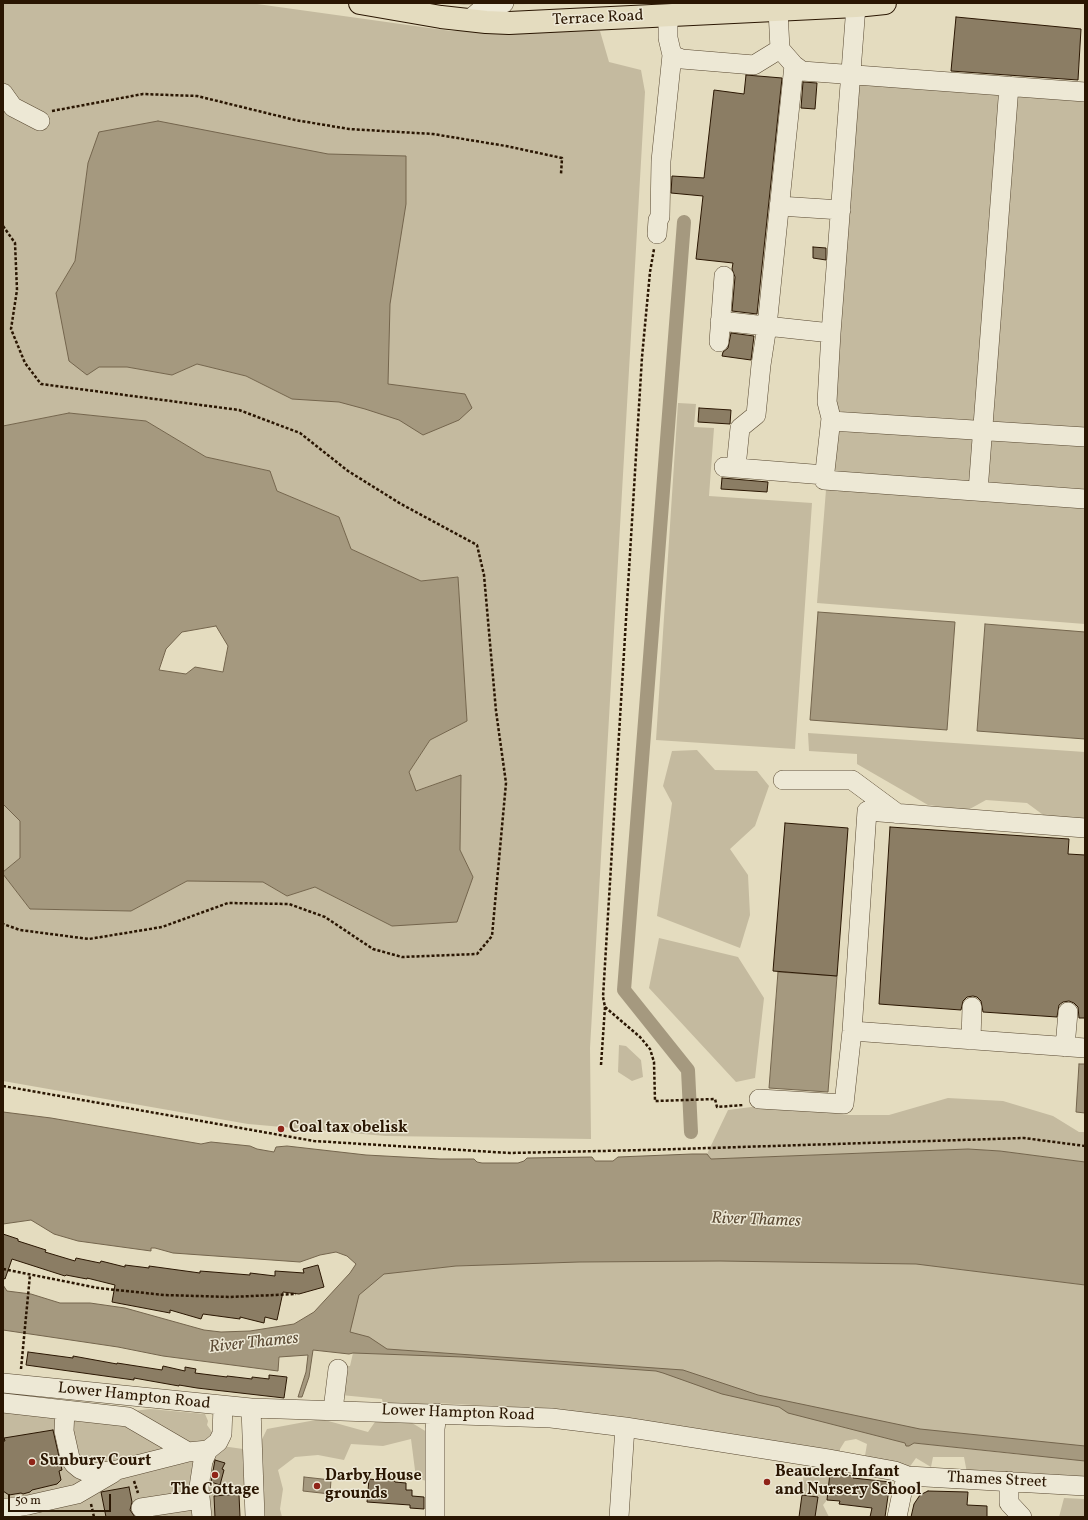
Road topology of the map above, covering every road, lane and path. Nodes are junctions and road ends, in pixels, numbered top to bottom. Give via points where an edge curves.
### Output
1 (360, 3) edge
2 (504, 3) edge
3 (885, 3) edge
4 (856, 6) junction
5 (778, 10) junction
6 (668, 15) junction
7 (469, 20) junction
8 (780, 49) junction
9 (672, 55) junction
10 (794, 65) junction
11 (852, 74) junction
12 (1009, 86) junction
13 (1085, 92) edge
14 (3, 93) edge
15 (40, 121) joint
16 (561, 174) dead end
17 (779, 206) junction
18 (841, 210) junction
19 (3, 226) edge
20 (657, 234) joint
21 (724, 276) dead end
22 (720, 321) junction
23 (767, 326) junction
24 (831, 333) junction
25 (719, 342) dead end
26 (831, 421) junction
27 (982, 431) junction
28 (1085, 437) edge
29 (825, 475) junction
30 (978, 491) junction
31 (1085, 500) edge
32 (783, 780) dead end
33 (898, 814) junction
34 (1085, 828) edge
35 (3, 924) edge
36 (605, 1007) junction
37 (972, 1007) dead end
38 (1068, 1012) dead end
39 (852, 1032) junction
40 (971, 1040) junction
41 (1064, 1047) junction
42 (1085, 1048) edge
43 (601, 1065) dead end
44 (3, 1086) edge
45 (759, 1099) joint
46 (1085, 1146) edge
47 (3, 1269) edge
48 (30, 1275) junction
49 (296, 1294) dead end
50 (338, 1369) dead end
51 (12, 1384) edge
52 (3, 1403) edge
53 (223, 1406) junction
54 (251, 1408) junction
55 (65, 1410) junction
56 (333, 1410) junction
57 (437, 1413) junction
58 (625, 1427) junction
59 (208, 1450) junction
60 (188, 1452) junction
61 (120, 1469) junction
62 (908, 1476) junction
63 (1009, 1481) junction
64 (1085, 1486) edge
65 (141, 1508) joint
66 (201, 1508) edge
67 (3, 1509) edge
68 (254, 1517) edge
69 (435, 1517) edge
70 (619, 1517) edge
71 (897, 1517) edge
72 (1022, 1517) edge

1 - 7 main road, Terrace Road
2 - 7 street via 482,9
3 - 4 main road, Terrace Road
4 - 5 main road, Terrace Road
4 - 11 street
5 - 6 main road, Terrace Road
5 - 8 street
6 - 7 main road, Terrace Road via 509,23
6 - 9 street via 668,38
8 - 9 street via 754,65 682,59
8 - 10 street
9 - 20 street via 660,160 660,217
10 - 11 street via 802,71
10 - 17 street
11 - 12 street
11 - 18 street
12 - 13 street
12 - 27 street
14 - 15 street via 13,107
15 - 16 path via 45,112 143,94 197,96 295,120 349,129 433,134 562,158
17 - 18 street
17 - 23 street
18 - 24 street
19 - 35 path via 15,243 17,290 11,330 24,363 42,384 239,410 300,433 348,471 401,504 477,545 484,575 496,711 506,783 492,936 477,954 402,957 373,949 325,917 289,904 228,903 162,927 89,939 20,930
20 - 36 path via 650,272 642,357 603,989
21 - 22 street
22 - 23 street
22 - 25 street
23 - 24 street
23 - 29 street via 756,415 740,428 730,467
24 - 26 street via 828,402
26 - 27 street
26 - 29 street
27 - 28 street
27 - 30 street
29 - 30 street via 824,480
30 - 31 street
32 - 33 street via 852,780
33 - 34 street
33 - 39 street via 867,811
36 - 43 path
36 - 45 path via 650,1049 654,1062 654,1101 715,1099 717,1108 753,1104
37 - 40 street
38 - 41 street
39 - 40 street
39 - 45 street via 844,1104
40 - 41 street
41 - 42 street
44 - 46 path via 314,1142 510,1153 1024,1138
47 - 48 path
48 - 49 path via 98,1288 164,1295 230,1297
48 - 51 path via 22,1345
50 - 56 street
51 - 53 street, Lower Hampton Road
52 - 55 street
53 - 54 street, Lower Hampton Road
53 - 59 street via 222,1434 218,1442
54 - 56 street, Lower Hampton Road
54 - 68 street
55 - 60 street via 128,1417
55 - 61 street via 64,1431 70,1458 74,1464 87,1472 95,1473
56 - 57 street, Lower Hampton Road
57 - 58 street, Lower Hampton Road via 551,1418
57 - 69 street
58 - 62 street, Lower Hampton Road via 888,1469
58 - 70 street
59 - 60 street
59 - 66 street via 203,1461 199,1487
60 - 61 street
61 - 65 path via 132,1476 137,1486
61 - 67 street via 77,1494
62 - 63 street, Thames Street
62 - 71 street
63 - 64 street, Thames Street
63 - 72 street via 1009,1503
65 - 66 street

